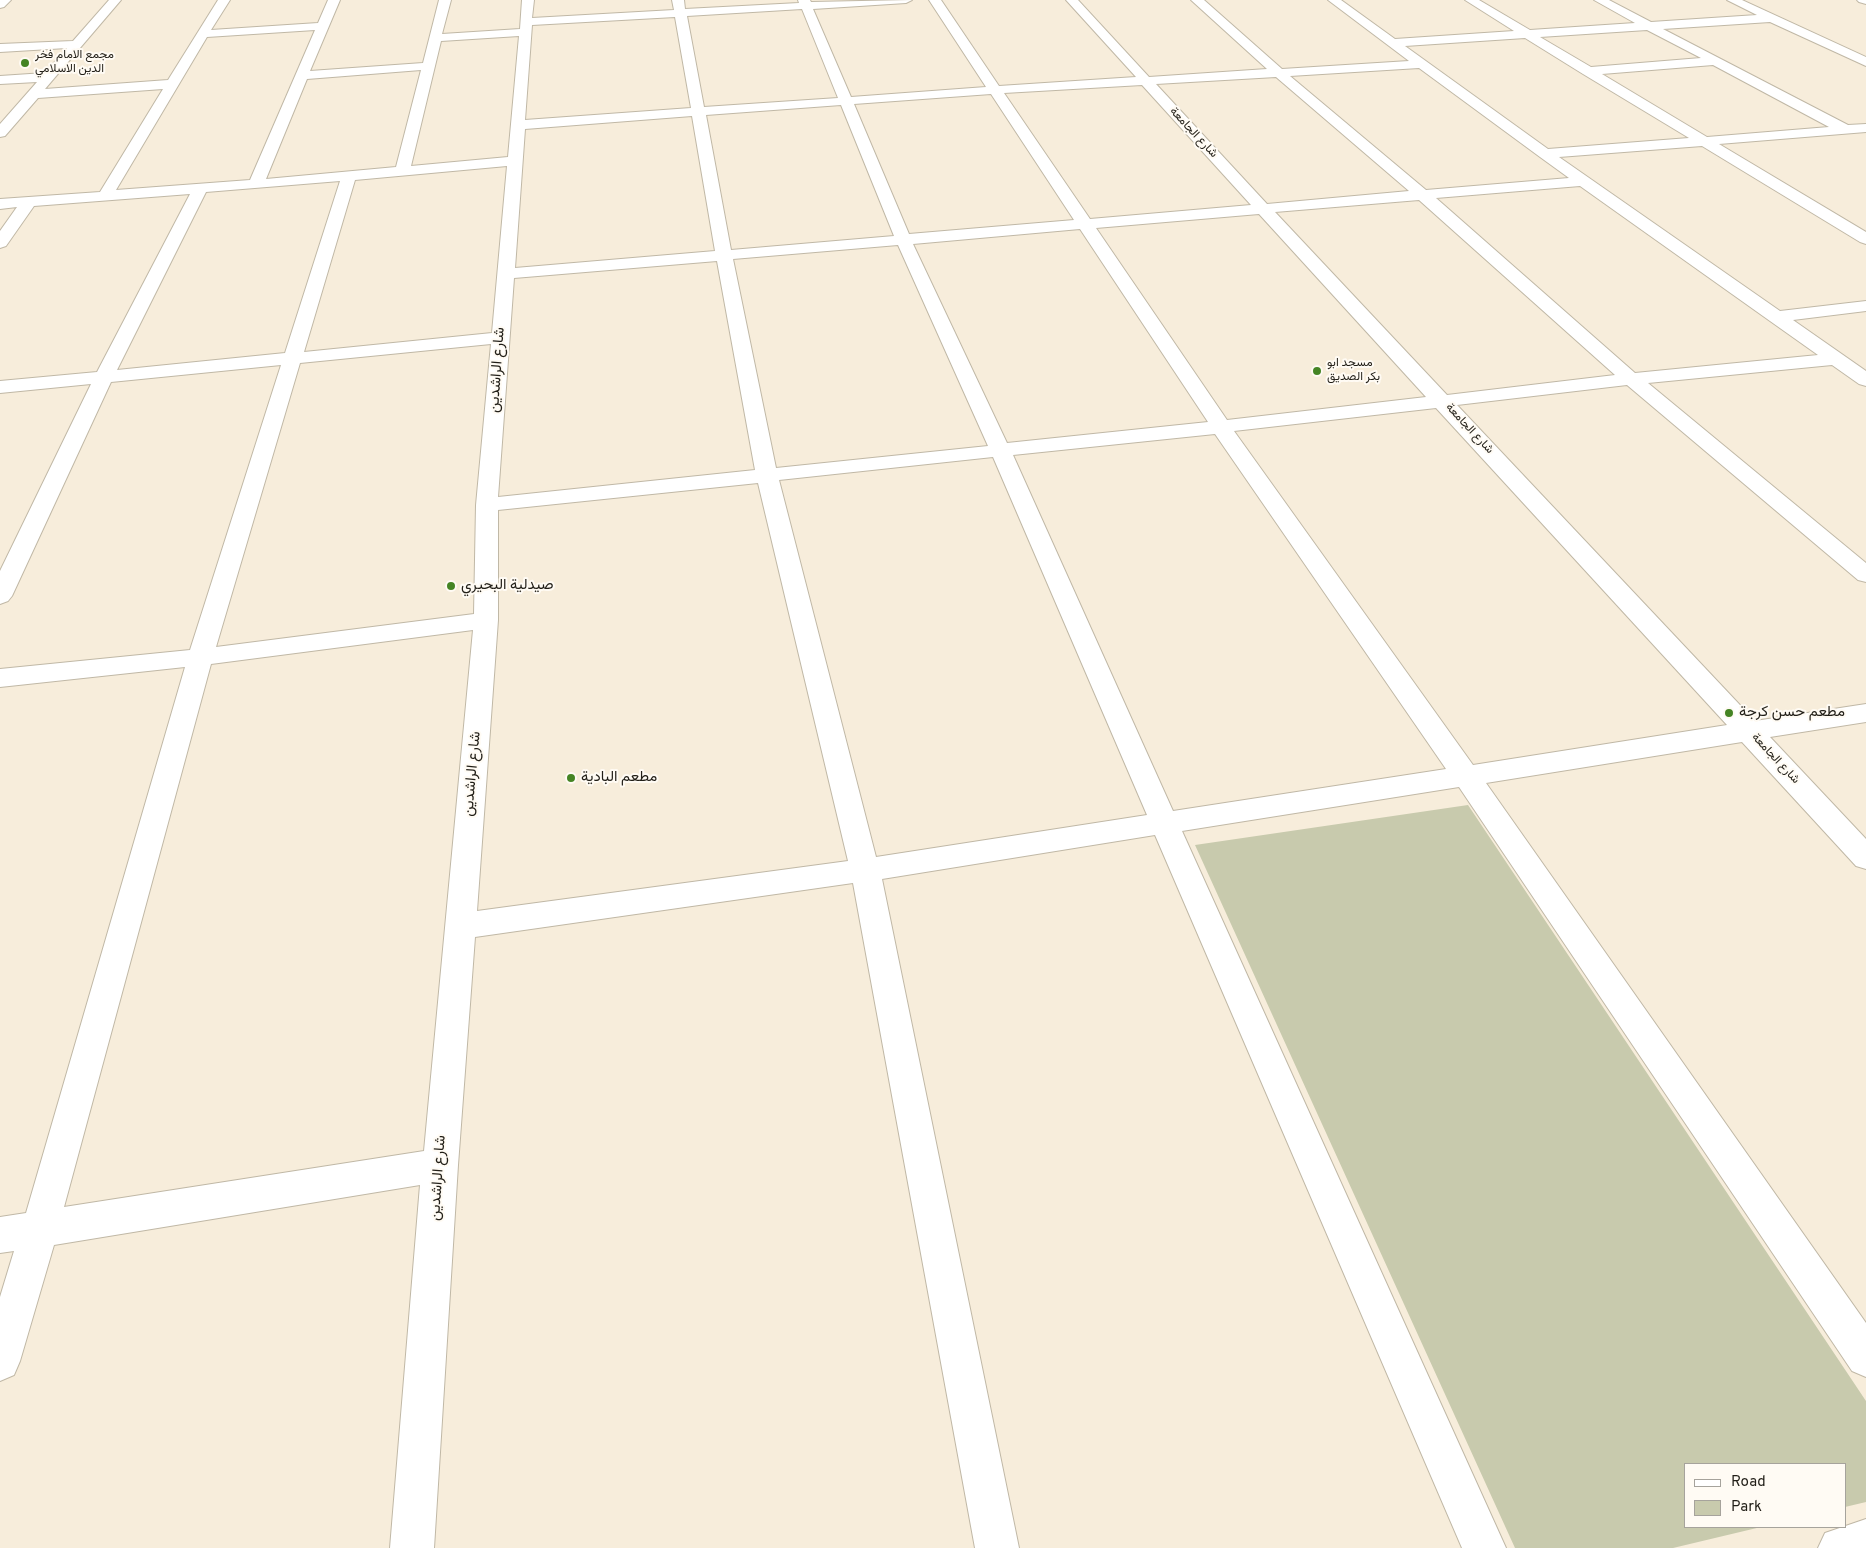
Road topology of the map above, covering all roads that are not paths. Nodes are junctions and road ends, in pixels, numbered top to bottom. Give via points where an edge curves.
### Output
1 (5, 0) edge
2 (115, 0) edge
3 (224, 0) edge
4 (334, 0) edge
5 (445, 0) edge
6 (906, 0) edge
7 (935, 0) edge
8 (1072, 0) edge
9 (1197, 0) edge
10 (1334, 0) edge
11 (1471, 0) edge
12 (1600, 0) edge
13 (1733, 0) edge
14 (805, 3) edge
15 (0, 5) edge
16 (679, 7) edge
17 (526, 18) edge
18 (1772, 18) junction
19 (323, 26) junction
20 (1647, 26) junction
21 (204, 34) junction
22 (1525, 34) junction
23 (436, 38) junction
24 (1392, 43) junction
25 (1857, 43) dead end
26 (77, 44) junction
27 (1830, 45) junction
28 (0, 48) edge
29 (1714, 61) junction
30 (1866, 62) edge
31 (1419, 64) junction
32 (428, 66) junction
33 (1588, 71) junction
34 (1279, 73) junction
35 (301, 76) junction
36 (48, 77) junction
37 (0, 80) edge
38 (1145, 81) junction
39 (172, 84) junction
40 (994, 90) junction
41 (33, 94) junction
42 (846, 101) junction
43 (698, 112) junction
44 (518, 125) junction
45 (1866, 128) edge
46 (1844, 130) junction
47 (0, 132) edge
48 (1704, 141) junction
49 (1866, 141) edge
50 (1545, 154) junction
51 (516, 160) junction
52 (402, 170) junction
53 (349, 176) junction
54 (1584, 181) junction
55 (256, 184) junction
56 (201, 188) junction
57 (106, 195) junction
58 (1424, 196) junction
59 (29, 202) junction
60 (0, 204) edge
61 (1264, 210) junction
62 (1084, 224) junction
63 (903, 238) junction
64 (1866, 238) edge
65 (0, 243) edge
66 (724, 254) junction
67 (506, 274) junction
68 (1866, 306) edge
69 (1776, 317) junction
70 (500, 338) junction
71 (291, 358) junction
72 (1835, 359) junction
73 (104, 376) junction
74 (1631, 379) junction
75 (1866, 380) edge
76 (0, 387) edge
77 (1443, 401) junction
78 (1221, 427) junction
79 (1000, 450) junction
80 (767, 475) junction
81 (487, 505) junction
82 (1866, 575) edge
83 (0, 596) edge
84 (486, 620) junction
85 (200, 657) junction
86 (0, 678) edge
87 (1866, 713) edge
88 (1749, 731) junction
89 (1466, 776) junction
90 (1165, 824) junction
91 (1866, 858) edge
92 (865, 870) junction
93 (461, 926) junction
94 (440, 1165) junction
95 (40, 1228) junction
96 (0, 1235) edge
97 (1866, 1357) edge
98 (0, 1361) edge
99 (1866, 1541) edge
100 (412, 1548) edge
101 (997, 1548) edge
102 (1484, 1548) edge
103 (1840, 1548) edge

1 - 15 street
2 - 26 street
3 - 21 street
4 - 19 street
5 - 23 street
6 - 14 street
7 - 40 street
8 - 38 street, شارع الجامعة
9 - 34 street
10 - 24 street
11 - 22 street
12 - 20 street
13 - 18 street
14 - 16 street
14 - 42 street
16 - 17 street
16 - 43 street
17 - 23 street
17 - 44 street, شارع الراشدين
18 - 20 street
18 - 27 street
19 - 21 street
19 - 35 street
20 - 22 street
20 - 29 street
21 - 39 street
22 - 24 street
22 - 33 street
23 - 32 street
24 - 31 street
25 - 27 street
26 - 28 street
26 - 36 street
27 - 30 street
29 - 33 street
29 - 46 street
31 - 34 street
31 - 50 street
32 - 35 street
32 - 52 street
33 - 48 street
34 - 38 street
34 - 58 street
35 - 55 street
36 - 37 street
36 - 41 street
38 - 40 street
38 - 61 street, شارع الجامعة
39 - 41 street
39 - 57 street
40 - 42 street
40 - 62 street
41 - 47 street
42 - 43 street
42 - 63 street
43 - 44 street
43 - 66 street
44 - 51 street, شارع الراشدين
45 - 46 street
46 - 48 street
46 - 49 street
48 - 50 street
48 - 64 street
50 - 54 street
51 - 52 street
51 - 67 street, شارع الراشدين
52 - 53 street
53 - 55 street
53 - 71 street
54 - 58 street
54 - 69 street
55 - 56 street
56 - 57 street
56 - 73 street
57 - 59 street
58 - 61 street
58 - 74 street
59 - 60 street
59 - 65 street
61 - 62 street
61 - 77 street, شارع الجامعة
62 - 63 street
62 - 78 street
63 - 66 street
63 - 79 street
66 - 67 street
66 - 80 street
67 - 70 street, شارع الراشدين
68 - 69 street
69 - 72 street
70 - 71 street
70 - 81 street, شارع الراشدين
71 - 73 street
71 - 85 street
72 - 74 street
72 - 75 street
73 - 76 street
73 - 83 street
74 - 77 street
74 - 82 street
77 - 78 street
77 - 88 street, شارع الجامعة
78 - 79 street
78 - 89 street
79 - 80 street
79 - 90 street
80 - 81 street
80 - 92 street
81 - 84 street, شارع الراشدين
84 - 85 street
84 - 93 street, شارع الراشدين
85 - 86 street
85 - 95 street
87 - 88 street
88 - 89 street
88 - 91 street, شارع الجامعة
89 - 90 street
89 - 97 street
90 - 92 street
90 - 102 street
92 - 93 street
92 - 101 street
93 - 94 street, شارع الراشدين
94 - 95 street
94 - 100 street, شارع الراشدين
95 - 96 street
95 - 98 street
99 - 103 street

